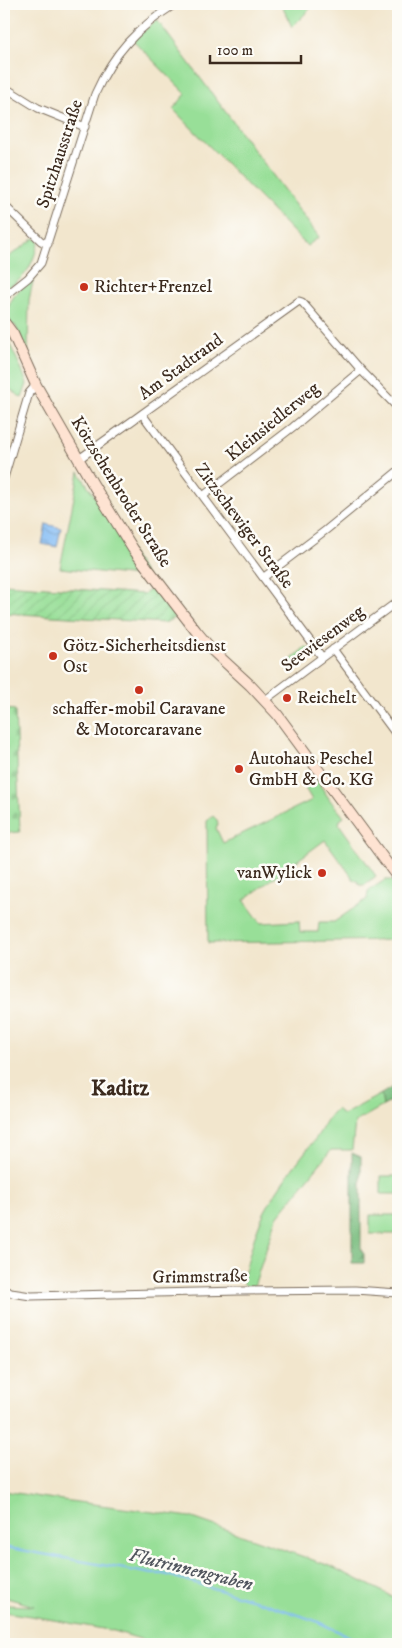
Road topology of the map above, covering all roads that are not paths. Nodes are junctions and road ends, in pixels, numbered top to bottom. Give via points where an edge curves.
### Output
1 (175, 4) edge
2 (4, 87) edge
3 (85, 127) junction
4 (4, 205) edge
5 (48, 244) junction
6 (4, 297) edge
7 (4, 322) edge
8 (361, 370) junction
9 (36, 384) junction
10 (398, 408) edge
11 (142, 414) junction
12 (79, 459) junction
13 (398, 471) edge
14 (4, 478) edge
15 (203, 496) junction
16 (264, 577) junction
17 (398, 602) edge
18 (334, 649) junction
19 (322, 657) junction
20 (265, 700) junction
21 (397, 731) edge
22 (398, 878) edge
23 (4, 1290) edge
24 (398, 1293) edge

1 - 3 street, Spitzhausstraße via 150,21 115,57 95,94
2 - 3 street via 38,108
3 - 5 street, Spitzhausstraße
4 - 5 street
5 - 6 street, Spitzhausstraße via 37,270
7 - 9 street, Kötzschenbroder Straße
8 - 10 street
8 - 11 street, Am Stadtrand via 301,301
8 - 15 street, Kleinsiedlerweg
9 - 12 street, Kötzschenbroder Straße
9 - 14 street via 29,393
11 - 12 street, Am Stadtrand
11 - 15 street, Zitzschewiger Straße
12 - 20 street, Kötzschenbroder Straße via 133,549 196,631
13 - 16 street
15 - 16 street, Zitzschewiger Straße
16 - 19 street, Zitzschewiger Straße
17 - 18 street, Seewiesenweg
18 - 19 street, Seewiesenweg
18 - 21 street
19 - 20 street, Seewiesenweg
20 - 22 street, Kötzschenbroder Straße
23 - 24 street, Grimmstraße via 31,1296 238,1290

